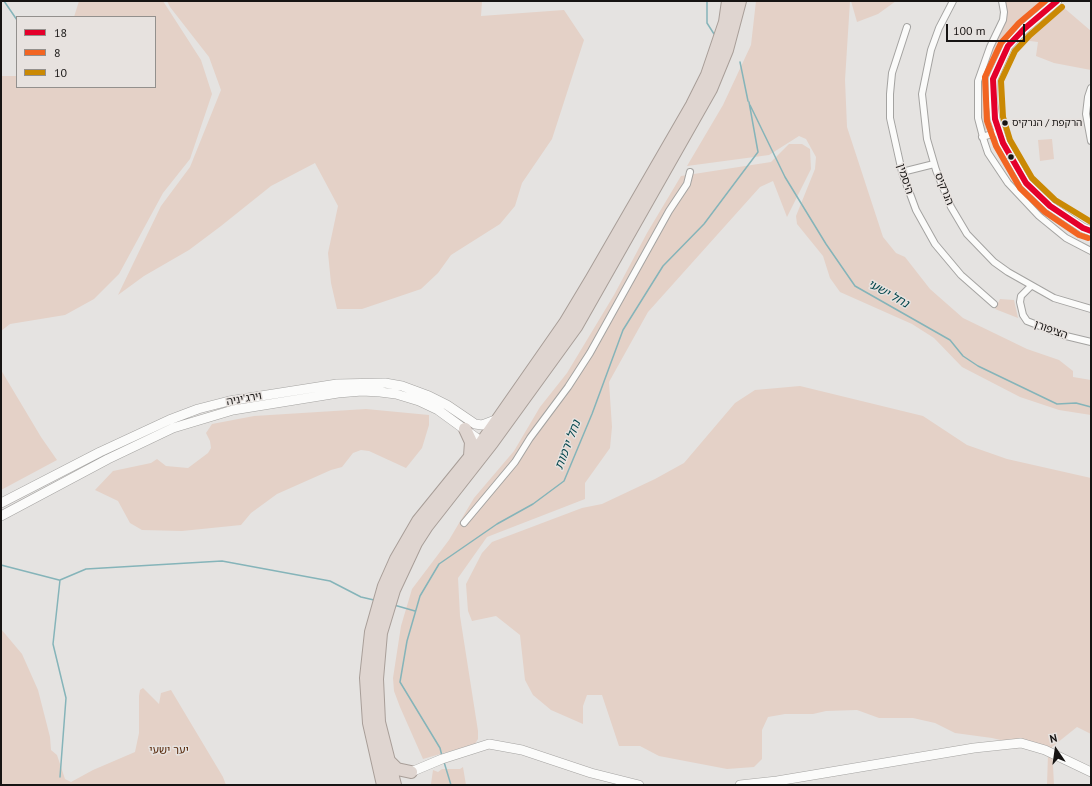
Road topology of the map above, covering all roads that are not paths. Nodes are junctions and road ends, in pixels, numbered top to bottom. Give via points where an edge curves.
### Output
1 (728, 1) edge
2 (740, 1) edge
3 (953, 1) edge
4 (1002, 1) edge
5 (1057, 1) edge
6 (907, 27) dead end
7 (1091, 88) edge
8 (999, 132) junction
9 (982, 137) junction
10 (1091, 141) edge
11 (934, 164) junction
12 (690, 172) dead end
13 (902, 172) junction
14 (1091, 231) edge
15 (1091, 251) edge
16 (1031, 286) junction
17 (994, 304) dead end
18 (1091, 308) edge
19 (1091, 342) edge
20 (498, 419) junction
21 (465, 429) junction
22 (487, 442) junction
23 (470, 456) junction
24 (1, 504) edge
25 (1, 516) edge
26 (464, 523) dead end
27 (388, 760) junction
28 (411, 772) junction
29 (1091, 772) edge
30 (383, 785) edge
31 (395, 785) edge
32 (400, 785) edge
33 (640, 785) edge
34 (740, 785) edge

1 - 20 highway via 716,52 692,105 565,323
2 - 22 highway via 721,67 700,110 576,327
3 - 11 street, הנרקיס via 939,28 923,81 924,121
4 - 9 street via 1003,20 978,81 978,118
5 - 8 street via 1024,28 1008,46 999,62 993,79 992,103
6 - 13 street, היסמין via 892,73 890,94 890,118
7 - 10 street via 1086,114
8 - 9 street
8 - 14 street via 1014,166 1034,192 1063,216
9 - 15 street via 997,167 1021,197 1052,228
11 - 13 street
11 - 16 street, הנרקיס via 951,207 967,234 994,262
12 - 26 street via 687,184 568,387 515,462
13 - 17 street, היסמין via 916,210 935,244 961,275
16 - 18 street, הנרקיס via 1054,298
16 - 19 street, הציפורן via 1021,296 1020,302 1020,309 1027,321 1066,336
20 - 22 highway
20 - 24 street, וירג'יניה via 482,425 475,424 429,396 385,383 337,384 230,401 169,420 100,452
21 - 22 street, וירג'יניה
21 - 23 highway via 471,442
21 - 25 street, וירג'יניה via 420,401 374,391 338,393 233,410 173,428 108,459
22 - 23 highway
22 - 27 highway via 427,526 394,590 381,633 376,679 379,722
23 - 30 highway via 406,540 384,586 375,613 367,655 367,701 373,746
27 - 28 highway via 397,769
27 - 31 highway
28 - 32 highway
28 - 33 street via 489,744 522,750 591,773
29 - 34 street via 1045,750 1021,743 974,748

